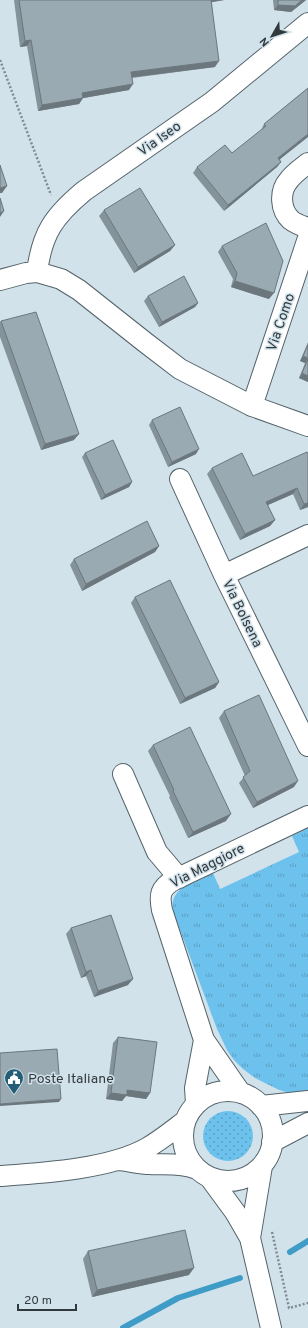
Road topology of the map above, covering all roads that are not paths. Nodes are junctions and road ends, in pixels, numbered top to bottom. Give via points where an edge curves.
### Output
1 (308, 23) edge
2 (308, 163) edge
3 (308, 228) edge
4 (308, 238) edge
5 (37, 272) junction
6 (0, 280) edge
7 (252, 406) junction
8 (308, 426) edge
9 (180, 479) dead end
10 (308, 535) edge
11 (224, 575) junction
12 (308, 746) edge
13 (123, 774) dead end
14 (308, 816) edge
15 (179, 878) junction
16 (204, 1040) junction
17 (240, 1092) junction
18 (308, 1101) edge
19 (196, 1103) junction
20 (261, 1106) junction
21 (185, 1121) junction
22 (308, 1123) edge
23 (272, 1142) junction
24 (119, 1160) junction
25 (262, 1166) junction
26 (204, 1173) junction
27 (26, 1174) junction
28 (0, 1176) edge
29 (0, 1181) edge
30 (250, 1238) junction
31 (271, 1328) edge

1 - 5 street, Via Iseo via 212,102 69,203 59,214 44,240
2 - 3 street via 289,179 284,187 282,204 291,220
4 - 7 street, Via Como
5 - 6 street
5 - 7 street via 70,283 180,368
7 - 8 street
9 - 11 street, Via Bolsena
10 - 11 street
11 - 12 street, Via Bolsena
13 - 15 street via 157,852
14 - 15 street, Via Maggiore
15 - 16 street, Via Maggiore via 164,887 161,892 161,904
16 - 17 street, Via Maggiore
16 - 19 street, Via Maggiore
17 - 19 street via 214,1093
17 - 20 street
18 - 20 street
19 - 21 street
20 - 23 street via 271,1123
21 - 24 street via 146,1148
21 - 26 street via 182,1134 184,1147 189,1159
22 - 23 street
23 - 25 street via 269,1155
24 - 26 street via 191,1167
24 - 27 street
25 - 26 street via 249,1176 238,1180 221,1181
25 - 30 street
26 - 30 street via 235,1212
27 - 28 street
27 - 29 street
30 - 31 street

